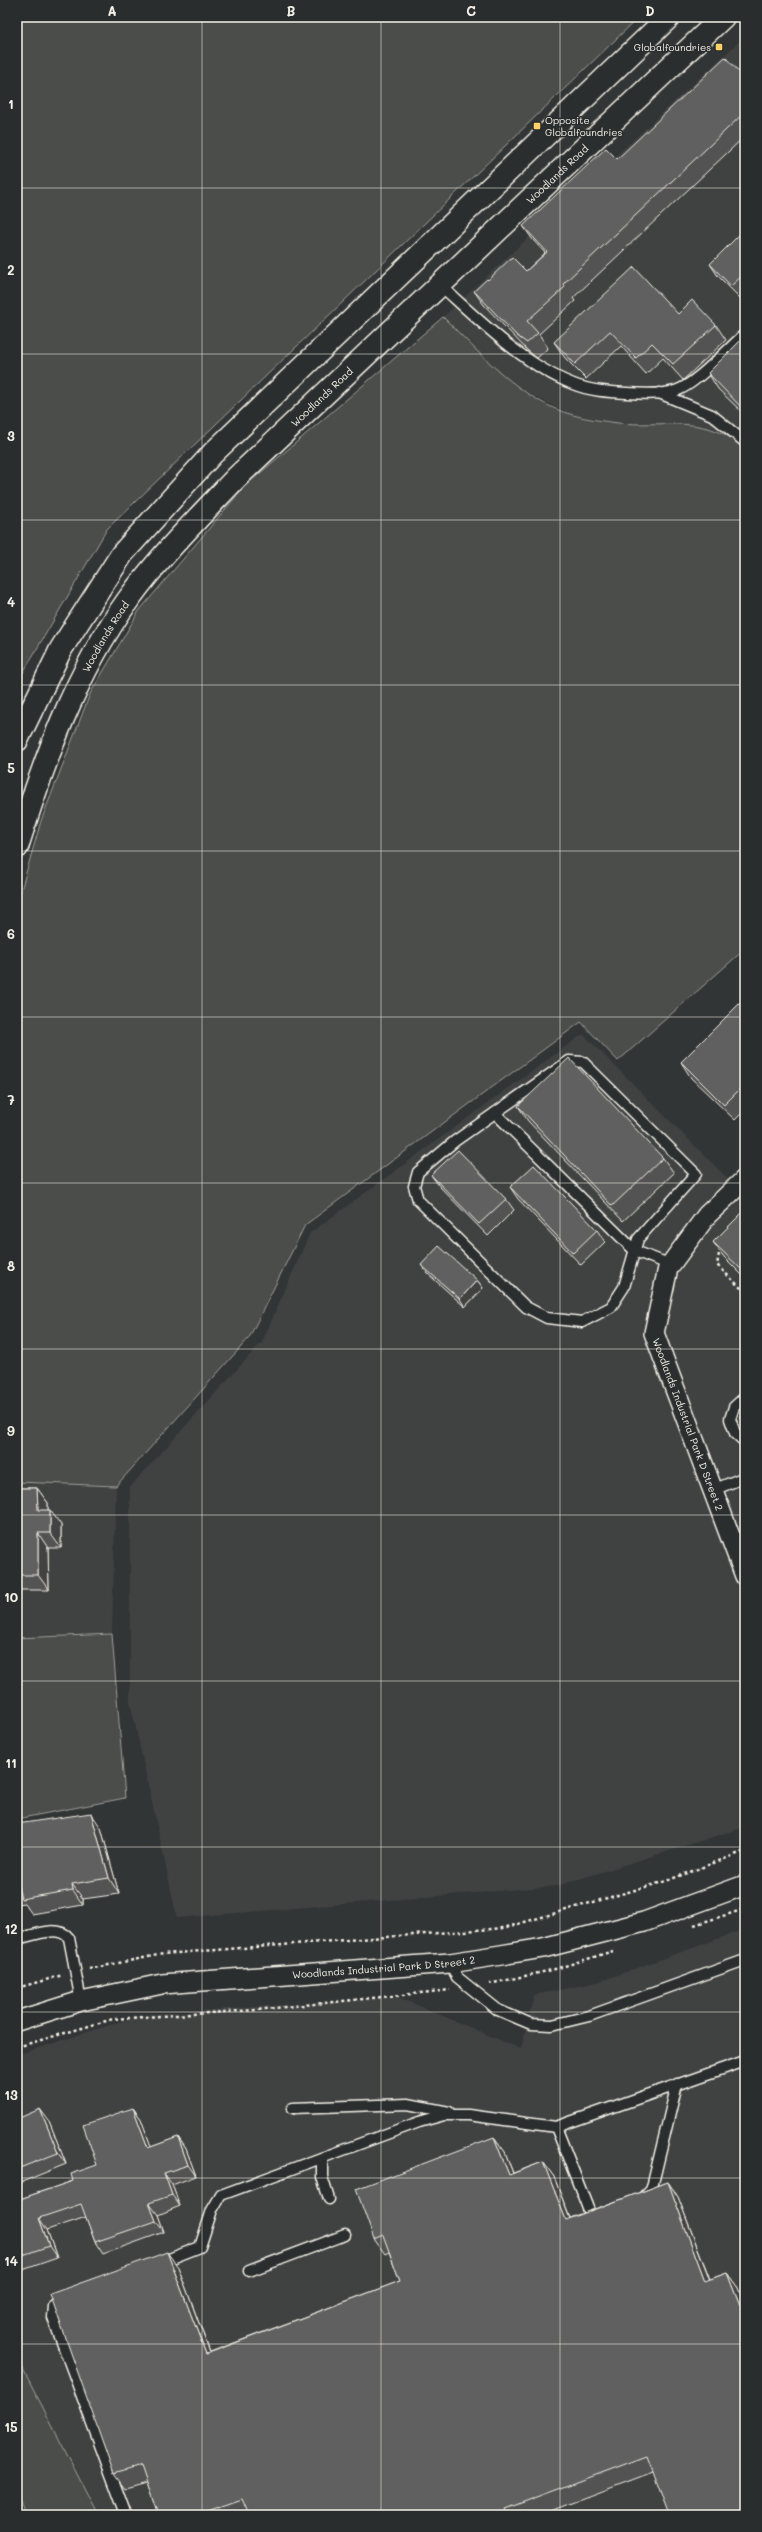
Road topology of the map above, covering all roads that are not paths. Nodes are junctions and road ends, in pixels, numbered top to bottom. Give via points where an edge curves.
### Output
1 (669, 17) edge
2 (723, 17) edge
3 (440, 284) junction
4 (745, 334) edge
5 (656, 392) junction
6 (745, 442) edge
7 (17, 740) edge
8 (17, 847) edge
9 (495, 1113) junction
10 (745, 1179) edge
11 (635, 1251) junction
12 (671, 1265) junction
13 (745, 1397) edge
14 (745, 1442) edge
15 (745, 1477) edge
16 (712, 1490) junction
17 (741, 1554) edge
18 (745, 1576) edge
19 (745, 1885) edge
20 (17, 1939) edge
21 (745, 1960) edge
22 (450, 1963) junction
23 (81, 2001) junction
24 (17, 2021) edge
25 (745, 2061) edge
26 (677, 2084) junction
27 (292, 2108) dead end
28 (456, 2114) junction
29 (556, 2127) junction
30 (322, 2158) junction
31 (329, 2199) dead end
32 (632, 2201) edge
33 (610, 2210) edge
34 (345, 2235) dead end
35 (150, 2266) edge
36 (249, 2271) dead end
37 (71, 2296) edge
38 (126, 2515) edge

1 - 7 main road via 214,453 149,522 122,554 61,648
2 - 3 main road, Woodlands Road
3 - 5 lane via 495,333 544,369 574,384 599,391 642,394
3 - 8 main road, Woodlands Road via 236,478 177,540 128,600 101,643 59,726
4 - 5 lane via 693,380 676,391
5 - 6 lane via 712,415
9 - 11 lane
9 - 11 lane via 569,1060 583,1062 696,1174 638,1239
9 - 11 lane via 455,1141 418,1172 414,1186 418,1200 526,1307 547,1318 582,1322 611,1307 624,1287
10 - 12 street, Woodlands Industrial Park D Street 2 via 707,1215
11 - 12 lane
12 - 16 street, Woodlands Industrial Park D Street 2 via 654,1333
13 - 14 lane via 734,1407 730,1419 735,1433
15 - 16 lane
16 - 17 street, Woodlands Industrial Park D Street 2
17 - 18 street, Woodlands Industrial Park D Street 2
19 - 22 street, Woodlands Industrial Park D Street 2 via 644,1922 543,1948
20 - 23 lane via 54,1931 66,1933
21 - 22 lane via 588,2016 552,2025 531,2024 498,2010 468,1988 457,1977
22 - 23 street, Woodlands Industrial Park D Street 2 via 162,1984
23 - 24 street, Woodlands Industrial Park D Street 2
25 - 26 lane
26 - 29 lane
26 - 32 lane via 651,2189 646,2195
27 - 28 lane via 408,2104
28 - 29 lane
28 - 30 lane via 419,2122
29 - 33 lane via 591,2216
30 - 31 lane via 322,2177
30 - 35 lane via 221,2195 212,2210 200,2247
34 - 36 lane
37 - 38 lane via 54,2306 53,2318

